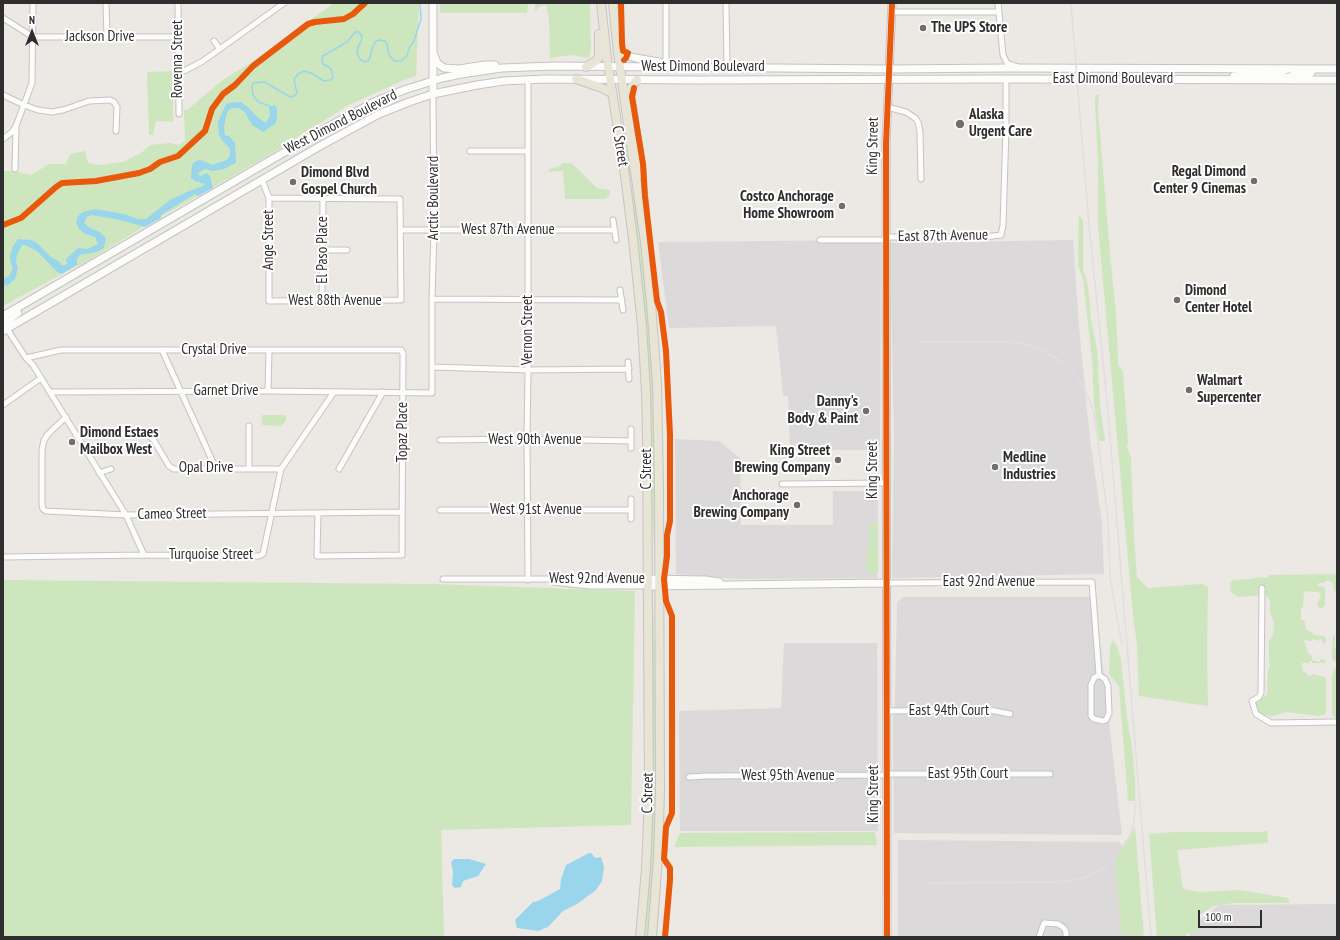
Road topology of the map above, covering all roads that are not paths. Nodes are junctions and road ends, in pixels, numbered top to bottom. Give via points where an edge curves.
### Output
1 (33, 3) edge
2 (106, 3) edge
3 (178, 3) edge
4 (284, 3) edge
5 (597, 3) edge
6 (601, 3) edge
7 (613, 3) edge
8 (666, 3) edge
9 (726, 3) edge
10 (892, 3) edge
11 (998, 3) edge
12 (433, 5) edge
13 (891, 12) junction
14 (998, 12) junction
15 (3, 18) edge
16 (33, 37) junction
17 (107, 37) junction
18 (178, 37) junction
19 (214, 41) dead end
20 (220, 49) junction
21 (434, 52) junction
22 (618, 53) junction
23 (521, 67) junction
24 (586, 67) junction
25 (608, 67) junction
26 (620, 67) junction
27 (665, 67) junction
28 (727, 67) junction
29 (1022, 68) junction
30 (1140, 68) junction
31 (889, 69) junction
32 (1287, 69) junction
33 (1337, 70) edge
34 (178, 72) junction
35 (576, 79) junction
36 (610, 79) junction
37 (888, 79) junction
38 (1006, 79) junction
39 (1140, 79) junction
40 (434, 80) junction
41 (528, 80) junction
42 (621, 80) junction
43 (637, 80) junction
44 (1220, 80) junction
45 (1281, 80) junction
46 (1337, 80) edge
47 (611, 93) junction
48 (433, 94) junction
49 (3, 95) edge
50 (24, 105) junction
51 (887, 107) junction
52 (179, 114) dead end
53 (16, 126) junction
54 (116, 131) dead end
55 (3, 138) edge
56 (470, 151) dead end
57 (527, 151) junction
58 (15, 169) dead end
59 (921, 179) dead end
60 (262, 180) junction
61 (270, 198) junction
62 (323, 198) junction
63 (613, 220) dead end
64 (643, 221) junction
65 (401, 230) junction
66 (434, 230) junction
67 (528, 230) junction
68 (615, 230) junction
69 (885, 238) junction
70 (616, 240) dead end
71 (820, 240) dead end
72 (322, 250) junction
73 (347, 250) dead end
74 (52, 287) junction
75 (620, 290) dead end
76 (432, 299) junction
77 (528, 300) junction
78 (622, 300) junction
79 (270, 301) joint
80 (322, 301) junction
81 (623, 310) dead end
82 (3, 316) edge
83 (5, 330) edge
84 (162, 350) junction
85 (269, 350) junction
86 (403, 353) joint
87 (26, 358) junction
88 (628, 362) dead end
89 (432, 367) junction
90 (629, 369) junction
91 (528, 370) junction
92 (41, 378) junction
93 (629, 378) dead end
94 (181, 391) junction
95 (268, 391) junction
96 (50, 392) junction
97 (334, 392) junction
98 (383, 392) junction
99 (403, 393) junction
100 (432, 393) joint
101 (3, 405) edge
102 (66, 417) junction
103 (249, 426) dead end
104 (630, 429) dead end
105 (76, 435) junction
106 (527, 439) junction
107 (440, 440) dead end
108 (631, 440) junction
109 (631, 448) dead end
110 (111, 468) dead end
111 (250, 468) junction
112 (216, 469) junction
113 (280, 469) junction
114 (339, 469) dead end
115 (100, 473) junction
116 (886, 483) junction
117 (782, 484) dead end
118 (631, 499) dead end
119 (528, 509) junction
120 (440, 510) dead end
121 (631, 510) junction
122 (402, 512) junction
123 (271, 513) junction
124 (318, 513) junction
125 (126, 515) junction
126 (631, 519) dead end
127 (144, 555) junction
128 (3, 556) edge
129 (443, 579) dead end
130 (528, 580) junction
131 (648, 582) junction
132 (660, 583) junction
133 (886, 583) junction
134 (1262, 588) dead end
135 (1099, 675) junction
136 (886, 711) junction
137 (1010, 714) dead end
138 (1337, 722) edge
139 (887, 774) junction
140 (1050, 774) dead end
141 (689, 777) dead end
142 (640, 937) edge
143 (652, 937) edge
144 (887, 937) edge
145 (1039, 937) edge
146 (1066, 937) edge

1 - 16 street
2 - 17 street
3 - 18 street, Rovenna Street
4 - 20 street
5 - 24 main road via 599,55 596,61
6 - 25 main road, C Street
7 - 22 main road, C Street
8 - 27 street
9 - 28 street
10 - 13 main road, King Street
11 - 14 street
12 - 21 main road, Arctic Boulevard
13 - 14 street
13 - 31 main road, King Street
14 - 29 street via 1004,60
15 - 16 street
16 - 17 street, Jackson Drive
16 - 50 street via 32,83
17 - 18 street, Jackson Drive
18 - 34 street, Rovenna Street
19 - 20 street
20 - 34 street via 203,61
21 - 23 main road via 438,63 444,68 485,65
21 - 40 main road, Arctic Boulevard
22 - 26 main road, C Street
22 - 27 main road via 659,62
23 - 24 main road, West Dimond Boulevard
23 - 40 main road, West Dimond Boulevard via 480,70
24 - 25 main road, West Dimond Boulevard
25 - 26 main road, West Dimond Boulevard
25 - 36 main road, C Street
26 - 27 main road, West Dimond Boulevard
26 - 42 main road, C Street
27 - 28 main road, West Dimond Boulevard
28 - 31 main road, West Dimond Boulevard
29 - 30 main road, East Dimond Boulevard
29 - 31 main road, East Dimond Boulevard
30 - 32 main road, East Dimond Boulevard
30 - 39 main road
31 - 37 main road, King Street
32 - 33 main road, East Dimond Boulevard
32 - 44 main road via 1280,74 1246,74
33 - 45 main road via 1298,74
34 - 52 street, Rovenna Street
35 - 36 main road, West Dimond Boulevard
35 - 41 main road, West Dimond Boulevard
35 - 47 main road
36 - 42 main road, West Dimond Boulevard
36 - 47 main road, C Street
37 - 38 main road, East Dimond Boulevard
37 - 43 main road, West Dimond Boulevard
37 - 51 main road, King Street
38 - 39 main road, East Dimond Boulevard
38 - 69 street, East 87th Avenue via 1001,235
39 - 44 main road, East Dimond Boulevard
40 - 48 main road, Arctic Boulevard
40 - 74 main road, West Dimond Boulevard via 374,102 326,128
41 - 48 main road, West Dimond Boulevard via 477,85
41 - 57 street, Vernon Street
42 - 43 main road, West Dimond Boulevard
42 - 64 main road, C Street
43 - 64 main road via 630,88 630,93 643,187
44 - 45 main road, East Dimond Boulevard
45 - 46 main road, East Dimond Boulevard
47 - 131 main road, C Street via 629,203 642,326 647,437
48 - 60 main road, West Dimond Boulevard via 380,114
48 - 66 street, Arctic Boulevard
49 - 50 street
50 - 53 street
50 - 54 street via 52,112 89,101 116,101
51 - 59 street via 906,112 918,122
51 - 69 main road, King Street
53 - 55 street
53 - 58 street
56 - 57 street
57 - 67 street, Vernon Street
60 - 61 street, Ange Street
60 - 83 main road, West Dimond Boulevard
61 - 62 street
61 - 79 street, Ange Street
62 - 65 street via 400,199
62 - 72 street, El Paso Place
63 - 68 street
64 - 132 main road, C Street via 659,427
65 - 66 street, West 87th Avenue
65 - 80 street, West 88th Avenue via 401,300
66 - 67 street, West 87th Avenue
66 - 76 street, Arctic Boulevard
67 - 68 street, West 87th Avenue
67 - 77 street, Vernon Street
68 - 70 street
69 - 71 street
69 - 116 main road, King Street
72 - 73 street
72 - 80 street, El Paso Place
74 - 82 main road, West Dimond Boulevard
74 - 83 main road via 48,295 8,319
75 - 78 street
76 - 77 street
76 - 89 street, Arctic Boulevard
77 - 78 street
77 - 91 street, Vernon Street
78 - 81 street
79 - 80 street, West 88th Avenue
83 - 87 street
84 - 85 street, Crystal Drive
84 - 87 street, Crystal Drive via 62,350
84 - 94 street
85 - 86 street, Crystal Drive via 400,350
85 - 95 street
86 - 99 street, Topaz Place
87 - 92 street
88 - 90 street
89 - 91 street
89 - 100 street, Arctic Boulevard
90 - 91 street
90 - 93 street
91 - 106 street, Vernon Street
92 - 96 street
92 - 101 street
94 - 95 street, Garnet Drive
94 - 96 street, Garnet Drive
94 - 112 street
95 - 97 street, Garnet Drive
96 - 102 street
97 - 98 street, Garnet Drive
97 - 113 street, Turquoise Street
98 - 99 street, Garnet Drive
98 - 114 street
99 - 100 street, Garnet Drive
99 - 122 street, Topaz Place
102 - 105 street
102 - 125 street, Cameo Street via 44,440 43,509 51,512
103 - 111 street
104 - 108 street
105 - 112 street, Opal Drive via 147,435 153,439 171,468
105 - 115 street
106 - 107 street, West 90th Avenue
106 - 108 street, West 90th Avenue
106 - 119 street, Vernon Street
108 - 109 street
110 - 115 street
111 - 112 street, Opal Drive
111 - 113 street, Opal Drive
113 - 123 street, Turquoise Street
115 - 125 street
116 - 117 street
116 - 133 main road, King Street
118 - 121 street
119 - 120 street, West 91st Avenue
119 - 121 street, West 91st Avenue
119 - 130 street, Vernon Street
121 - 126 street
122 - 124 street, Cameo Street
122 - 124 street, Topaz Place via 402,555 317,556
123 - 124 street, Cameo Street
123 - 125 street, Cameo Street
123 - 127 street, Turquoise Street via 263,554 259,556
125 - 127 street
127 - 128 street, Turquoise Street
129 - 130 street, West 92nd Avenue
130 - 131 street, West 92nd Avenue via 606,578
131 - 132 main road, West 92nd Avenue
131 - 142 main road, C Street via 648,816
132 - 133 main road, West 92nd Avenue via 706,580 737,585
132 - 143 main road, C Street via 660,811
133 - 135 street, East 92nd Avenue via 1092,582
133 - 136 main road, King Street
134 - 138 street via 1261,693 1252,701 1256,714 1271,723
135 - 135 street via 1092,681 1091,716 1102,721 1106,720 1109,713 1108,686 1105,678
136 - 137 street, East 94th Court via 990,710
136 - 139 main road, King Street
139 - 140 street, East 95th Court
139 - 141 street, West 95th Avenue
139 - 144 main road, King Street
145 - 146 street via 1044,923 1050,923 1064,928

